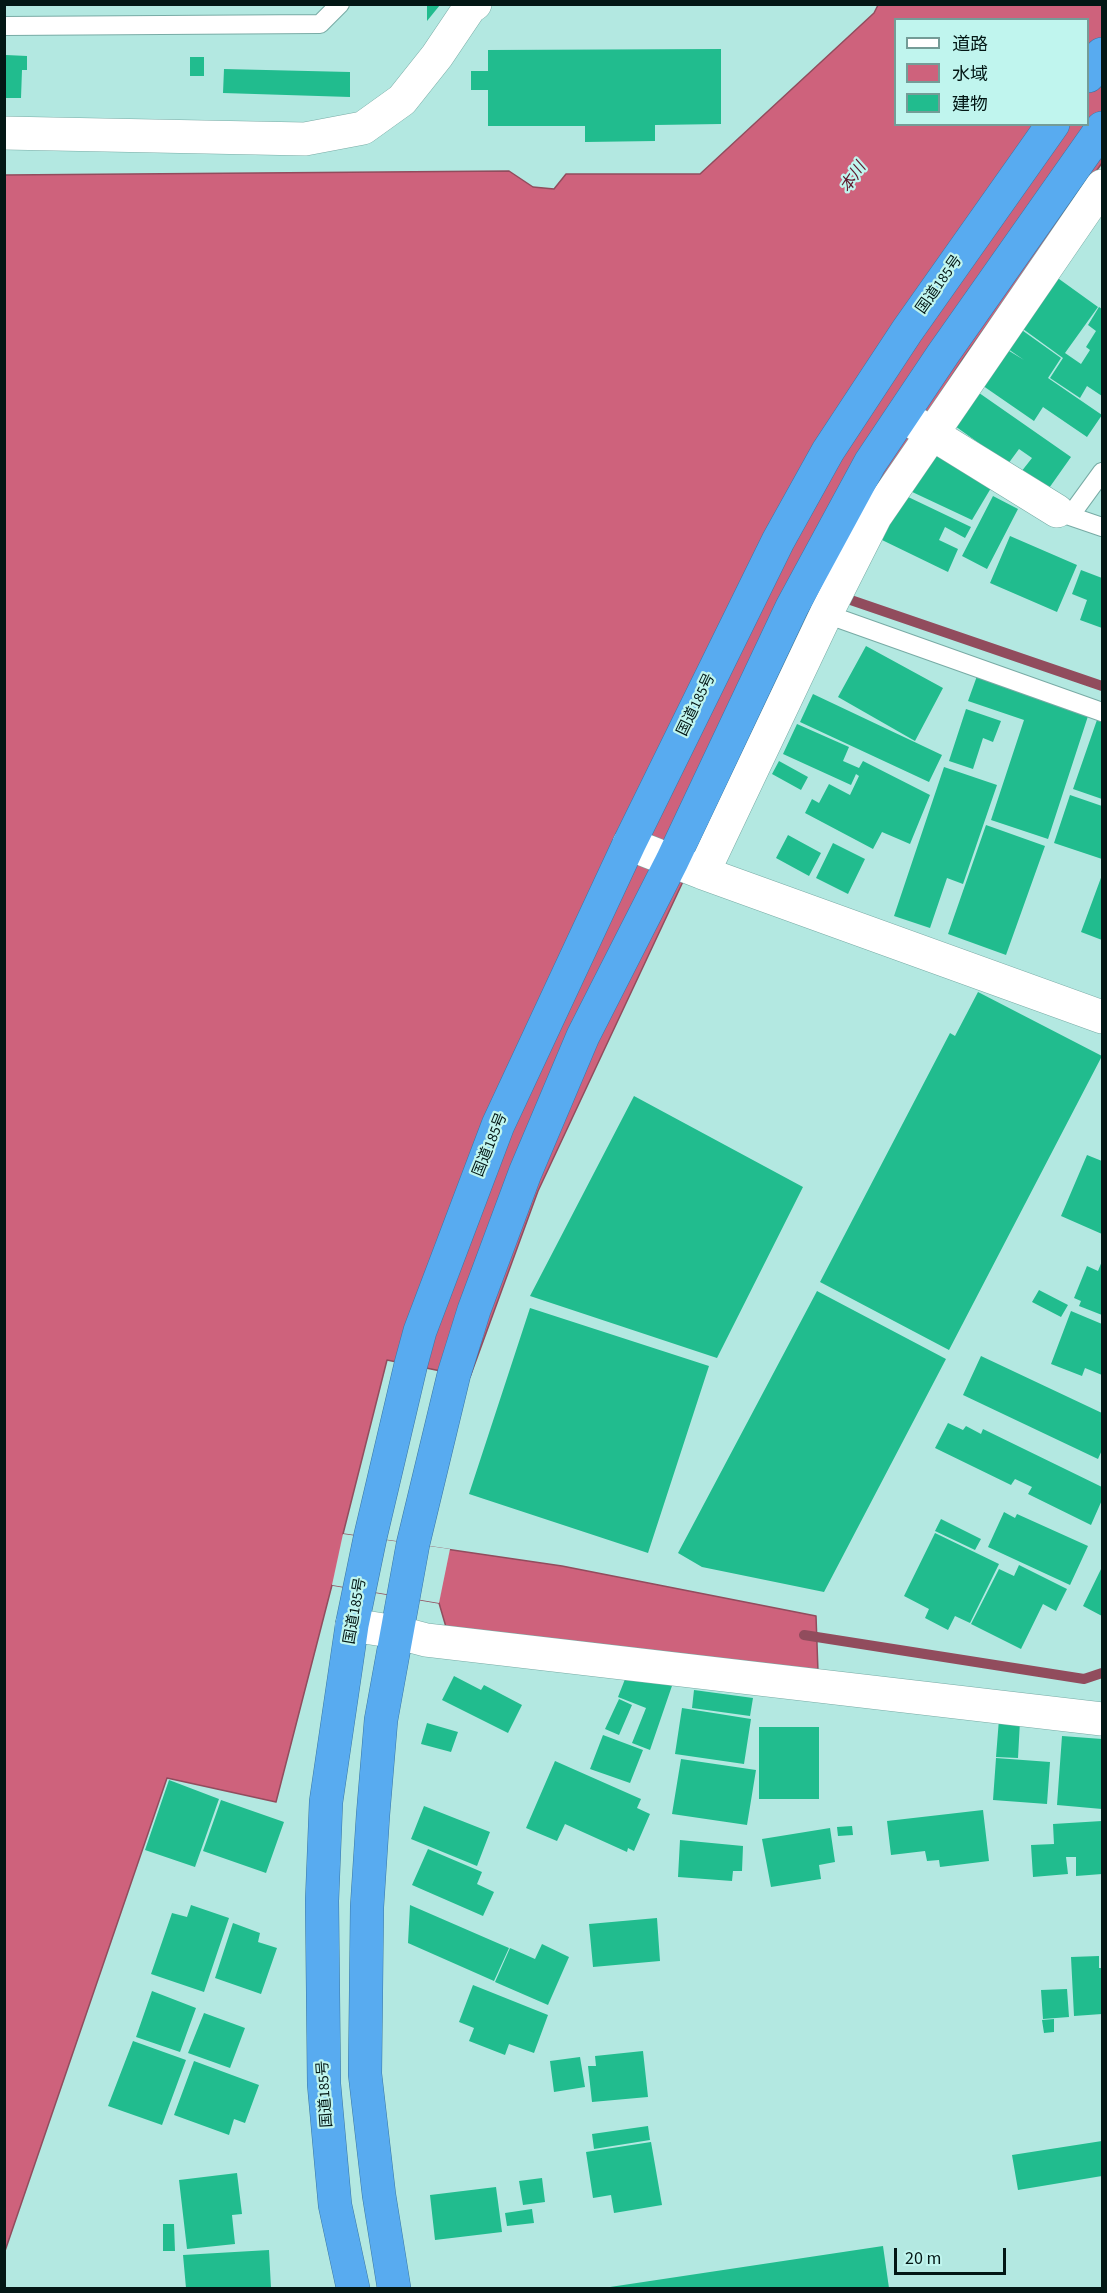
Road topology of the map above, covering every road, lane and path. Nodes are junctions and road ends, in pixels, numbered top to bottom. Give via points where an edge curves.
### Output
1 (340, 4) edge
2 (475, 4) edge
3 (4, 26) edge
4 (1102, 54) edge
5 (1089, 74) edge
6 (1052, 126) edge
7 (1102, 128) edge
8 (4, 133) edge
9 (1102, 186) edge
10 (917, 425) junction
11 (1102, 472) edge
12 (1063, 514) junction
13 (1102, 527) edge
14 (827, 613) junction
15 (1102, 712) edge
16 (629, 844) junction
17 (688, 868) junction
18 (1102, 1017) edge
19 (352, 1625) junction
20 (396, 1632) junction
21 (1102, 1719) edge
22 (353, 2289) edge
23 (394, 2289) edge

1 - 3 lane via 320,24
2 - 8 street via 402,100 363,128 305,139
4 - 5 highway
6 - 16 highway, 国道185号 via 828,451 778,541
7 - 10 highway
9 - 10 street
10 - 12 street
10 - 14 street
10 - 17 highway via 870,463 792,607
11 - 12 lane
12 - 13 lane
14 - 15 lane
14 - 17 street
16 - 17 street
16 - 19 highway, 国道185号 via 498,1125 420,1331
17 - 18 street
17 - 20 highway via 578,1047 525,1173 454,1374
19 - 20 street
19 - 22 highway, 国道185号 via 326,1803 322,1912 324,2084 335,2205
20 - 21 street via 426,1640
20 - 23 highway via 381,1720 373,1815 367,1907 365,2074

